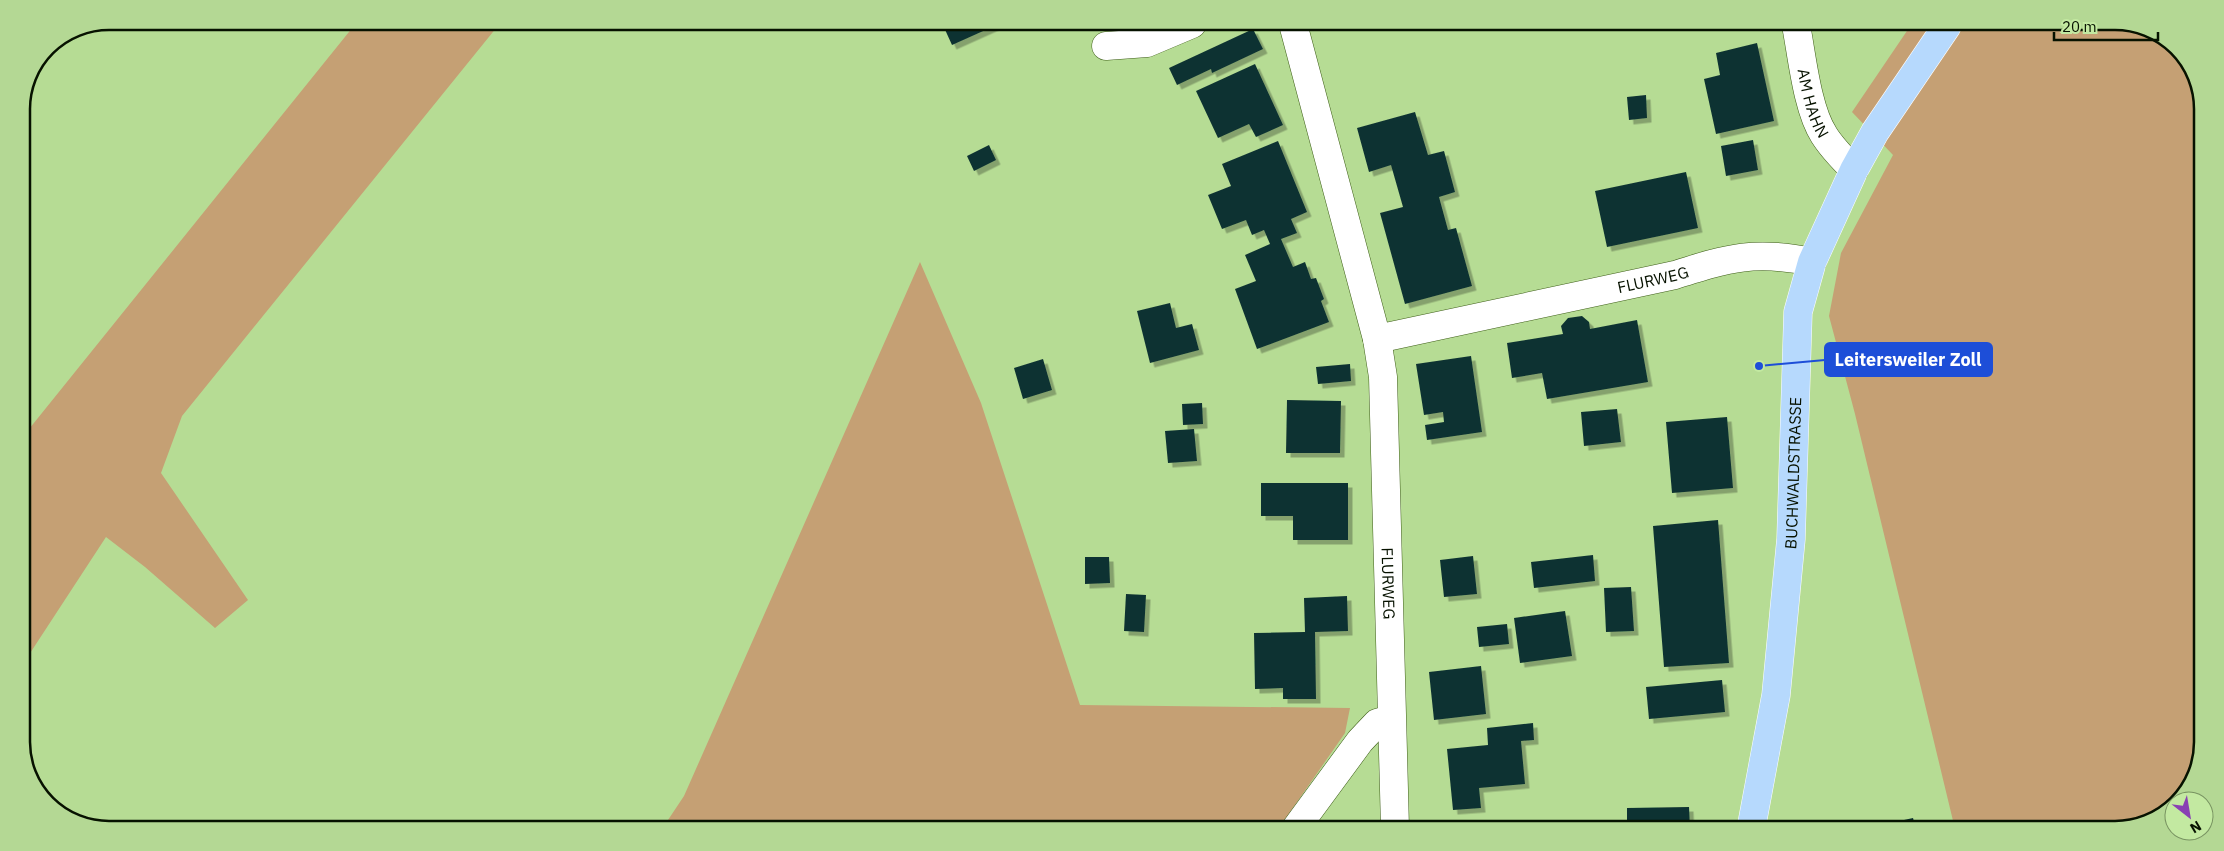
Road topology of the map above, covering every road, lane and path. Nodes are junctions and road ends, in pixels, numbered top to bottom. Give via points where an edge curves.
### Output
1 (1177, 30) edge
2 (1295, 30) edge
3 (1797, 30) edge
4 (1944, 30) edge
5 (1106, 46) dead end
6 (1854, 170) junction
7 (1812, 262) junction
8 (1377, 339) junction
9 (1390, 719) junction
10 (1301, 821) edge
11 (1395, 821) edge
12 (1752, 821) edge

1 - 5 street via 1146,43
2 - 8 street, FLURWEG
3 - 6 street, AM HAHN via 1813,108 1822,133
4 - 6 main road, BUCHWALDSTRASSE via 1875,132
6 - 7 main road, BUCHWALDSTRASSE
7 - 8 street, FLURWEG via 1761,255 1722,260 1675,276
7 - 12 main road, BUCHWALDSTRASSE via 1798,312 1790,539 1776,695
8 - 9 street, FLURWEG via 1383,376
9 - 10 street via 1377,723 1360,741
9 - 11 street, FLURWEG

